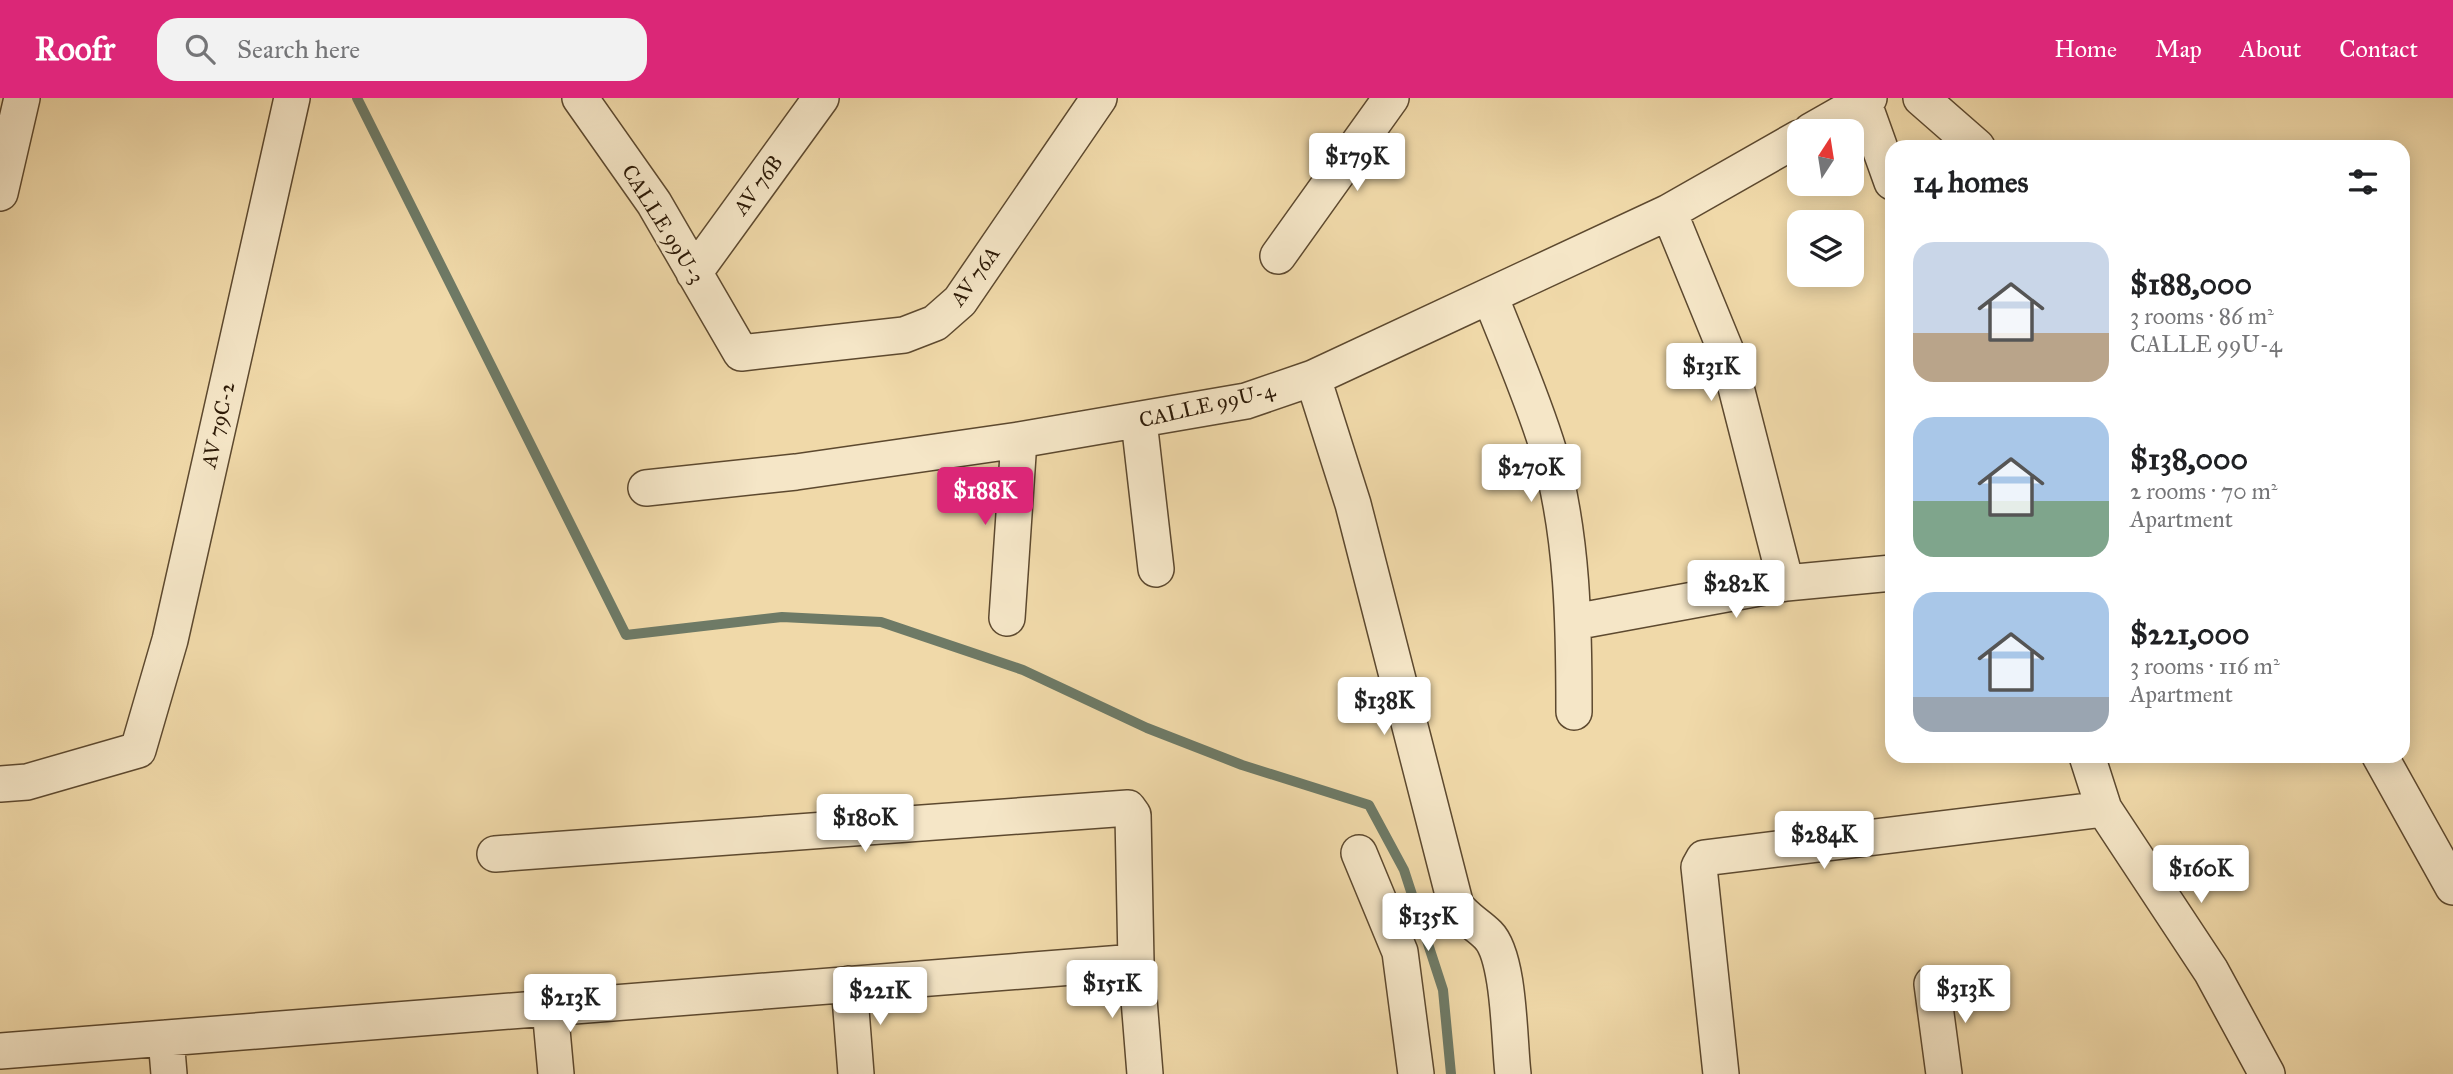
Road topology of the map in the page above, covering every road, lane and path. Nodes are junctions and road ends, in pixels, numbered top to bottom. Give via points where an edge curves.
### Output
1 (22, 98) edge
2 (292, 98) edge
3 (580, 98) edge
4 (821, 98) edge
5 (1099, 98) edge
6 (1391, 98) edge
7 (1921, 98) edge
8 (1866, 100) edge
9 (1832, 119) edge
10 (1969, 140) edge
11 (1787, 145) edge
12 (1885, 160) edge
13 (0, 194) edge
14 (1668, 212) junction
15 (1278, 256) dead end
16 (694, 273) junction
17 (1490, 296) junction
18 (741, 353) joint
19 (1313, 378) junction
20 (1139, 421) junction
21 (1019, 440) junction
22 (646, 488) dead end
23 (1156, 569) dead end
24 (1885, 574) edge
25 (1786, 583) junction
26 (1007, 618) dead end
27 (1574, 622) junction
28 (1574, 712) dead end
29 (2089, 763) edge
30 (2384, 763) edge
31 (0, 785) edge
32 (2104, 809) junction
33 (1359, 853) dead end
34 (495, 854) dead end
35 (2453, 887) edge
36 (1136, 962) junction
37 (849, 984) junction
38 (1932, 984) dead end
39 (550, 1008) junction
40 (166, 1038) junction
41 (0, 1051) edge
42 (169, 1074) edge
43 (556, 1074) edge
44 (856, 1074) edge
45 (1145, 1074) edge
46 (1416, 1074) edge
47 (1513, 1074) edge
48 (1721, 1074) edge
49 (1944, 1074) edge
50 (2267, 1074) edge

1 - 13 street
2 - 31 street, AV 79C-2 via 170,640 138,750 27,782
3 - 16 street, CALLE 99U-3 via 654,203
4 - 16 street, AV 76B
5 - 18 street, AV 76A via 960,301 936,323 904,335
6 - 15 street
7 - 10 street
8 - 9 street
8 - 12 street
11 - 14 street, CALLE 99U-4
14 - 17 street, CALLE 99U-4
14 - 25 street via 1728,356
16 - 18 street, CALLE 99U-3
17 - 19 street, CALLE 99U-4
17 - 27 street via 1548,451 1566,533
19 - 20 street, CALLE 99U-4 via 1246,401
19 - 47 street via 1353,504 1456,906 1468,922 1489,936 1501,956
20 - 21 street, CALLE 99U-4
20 - 23 street
21 - 22 street, CALLE 99U-4
21 - 26 street
24 - 25 street
25 - 27 street
27 - 28 street
29 - 32 street
30 - 35 street
32 - 48 street via 1704,858 1699,867
32 - 50 street via 2211,971
33 - 46 street via 1400,952
34 - 36 street via 1128,808 1133,816
36 - 37 street
36 - 45 street
37 - 39 street
37 - 44 street
38 - 49 street
39 - 40 street
39 - 43 street
40 - 41 street
40 - 42 street

